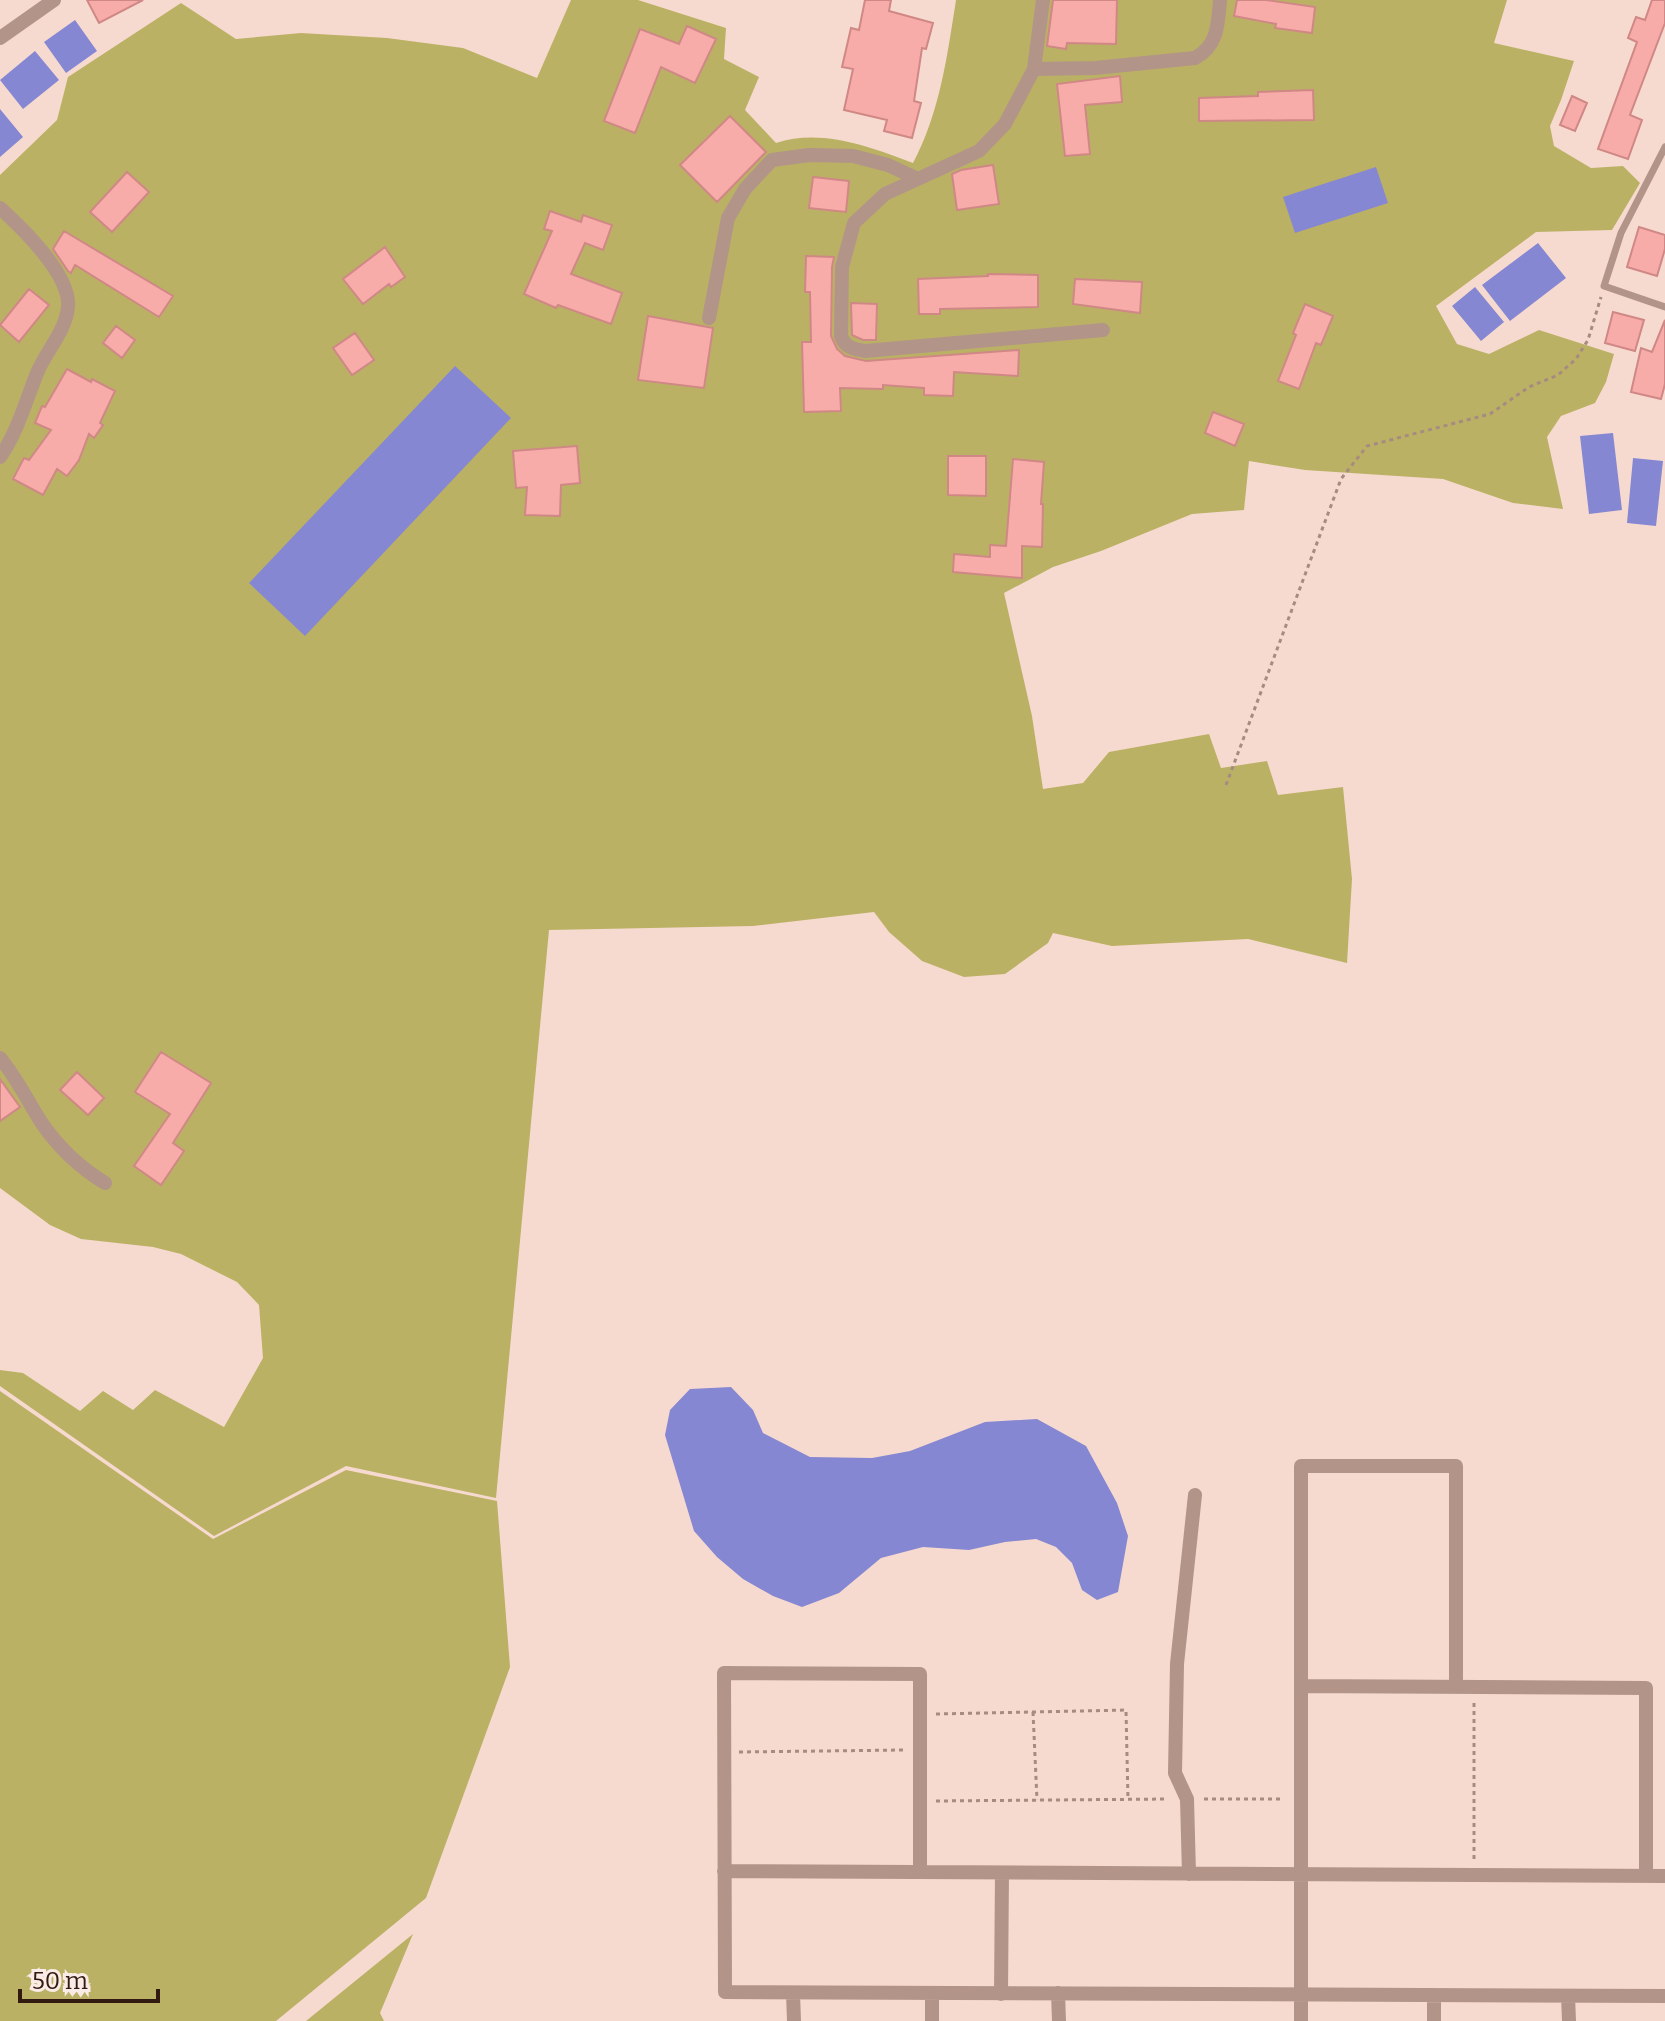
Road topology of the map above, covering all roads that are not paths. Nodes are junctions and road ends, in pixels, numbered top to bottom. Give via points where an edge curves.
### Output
1 (54, 0) edge
2 (1043, 0) edge
3 (1220, 0) edge
4 (0, 38) edge
5 (1034, 69) junction
6 (1665, 147) edge
7 (916, 178) junction
8 (0, 208) edge
9 (1665, 307) edge
10 (709, 318) dead end
11 (1103, 330) dead end
12 (0, 457) edge
13 (0, 1058) edge
14 (105, 1183) dead end
15 (1195, 1495) dead end
16 (1301, 1686) junction
17 (1456, 1687) junction
18 (724, 1871) junction
19 (920, 1872) junction
20 (1002, 1873) junction
21 (1189, 1874) junction
22 (1301, 1874) junction
23 (1646, 1876) junction
24 (1665, 1876) edge
25 (793, 1993) junction
26 (932, 1993) junction
27 (1058, 1993) junction
28 (1001, 1994) junction
29 (1301, 1995) junction
30 (1434, 1995) junction
31 (1568, 1996) junction
32 (1665, 1996) edge
33 (794, 2021) edge
34 (932, 2021) edge
35 (1059, 2021) edge
36 (1301, 2021) edge
37 (1434, 2021) edge
38 (1569, 2021) edge

1 - 4 street
2 - 5 street
3 - 5 street via 1214,41 1195,58
5 - 7 street via 1005,124 979,151
6 - 9 lane via 1621,233 1604,286
7 - 10 street via 853,156 772,160 728,218
7 - 11 street via 885,194 854,223 842,267 844,343 865,351
8 - 12 street via 54,269 68,305
13 - 14 street via 67,1155
15 - 21 street via 1177,1664 1175,1773 1187,1799
16 - 17 street
16 - 17 street via 1301,1466 1456,1466
16 - 22 street
17 - 23 street via 1646,1688
18 - 19 street
18 - 19 street via 724,1673 920,1674
18 - 25 street via 725,1992
19 - 20 street
20 - 21 street
20 - 28 street
21 - 22 street
22 - 23 street
22 - 29 street
23 - 24 street
25 - 26 street
25 - 33 street
26 - 28 street
26 - 34 street
27 - 28 street
27 - 29 street
27 - 35 street
29 - 30 street
29 - 36 street
30 - 31 street
30 - 37 street
31 - 32 street
31 - 38 street

